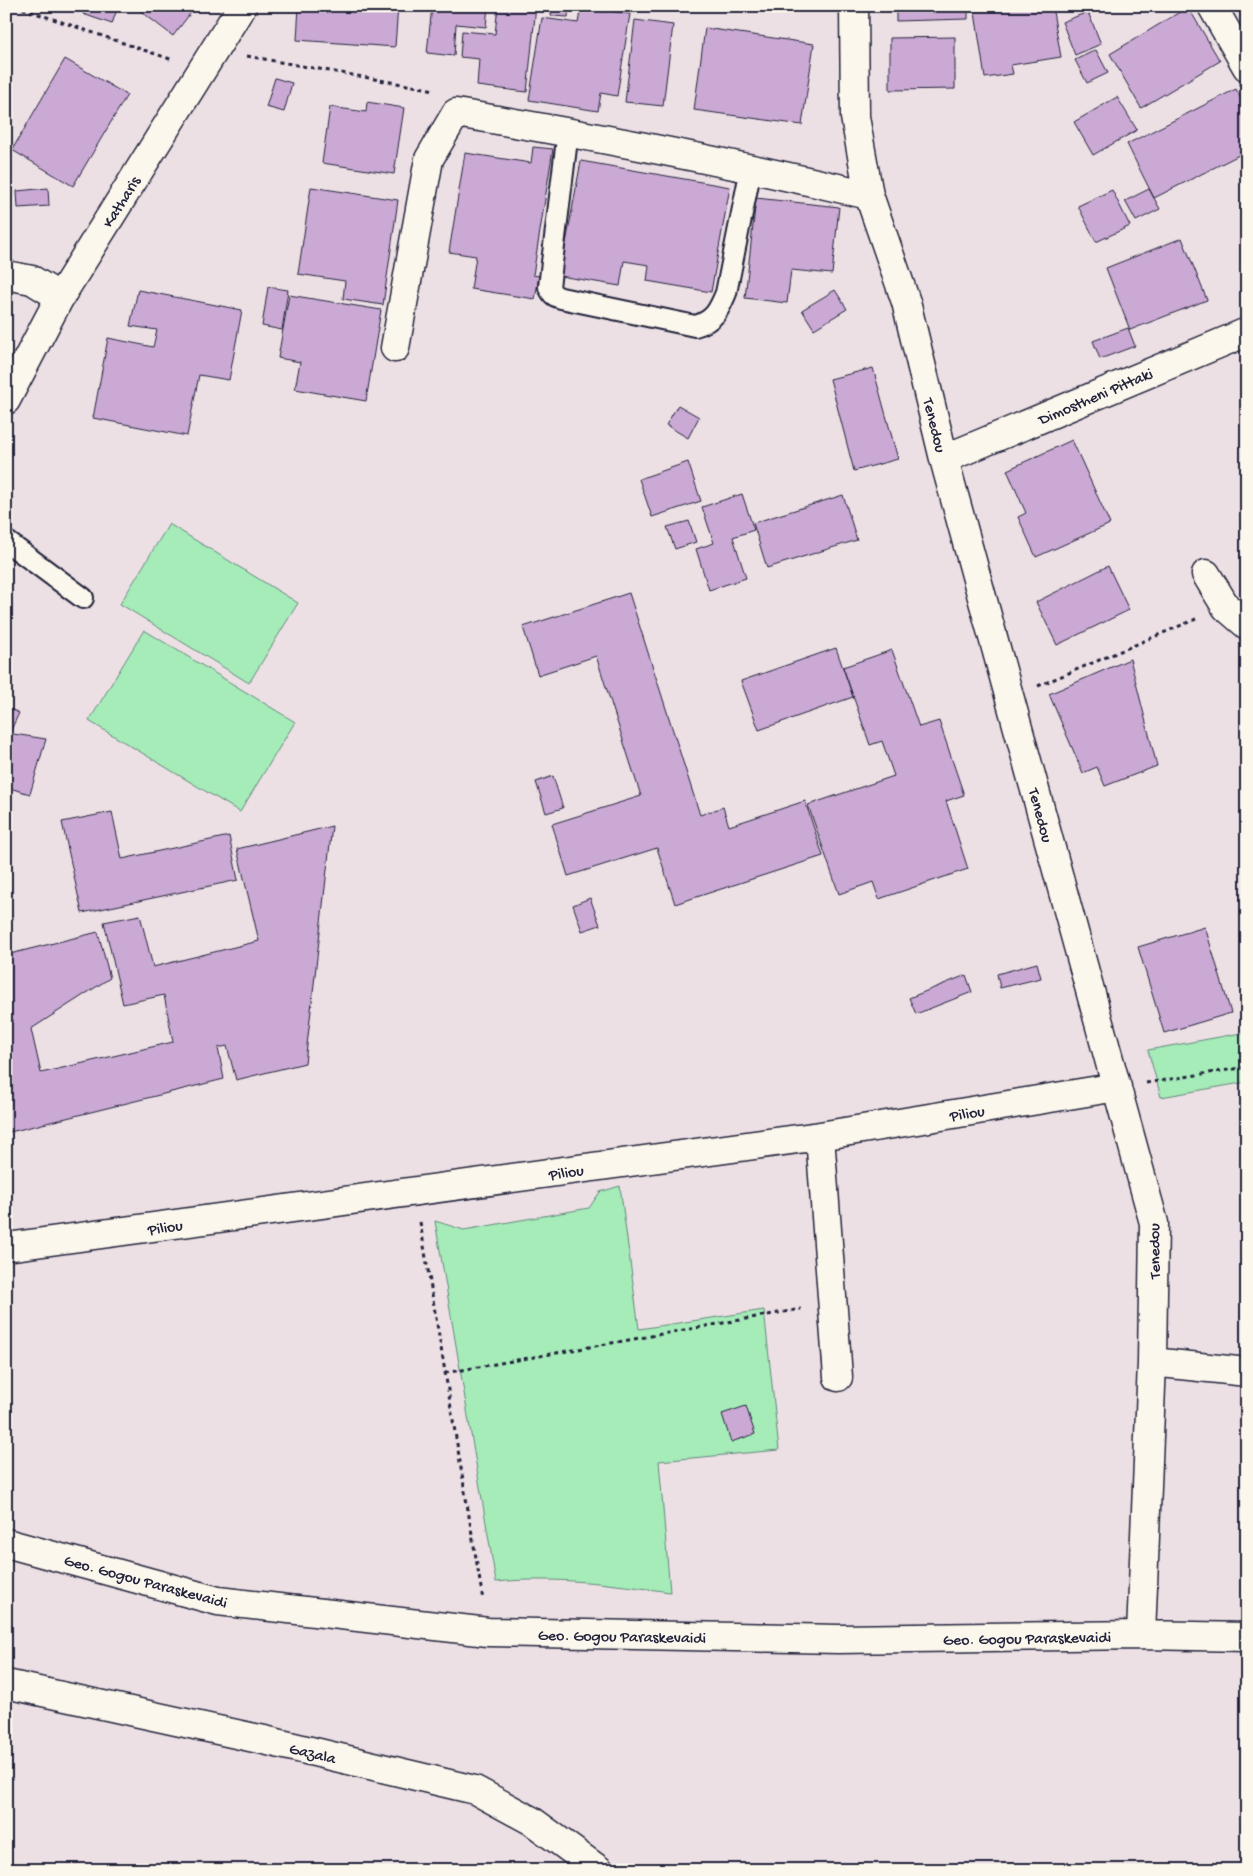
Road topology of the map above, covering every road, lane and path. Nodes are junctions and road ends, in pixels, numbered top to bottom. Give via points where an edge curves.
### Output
1 (15, 6) edge
2 (242, 6) edge
3 (854, 6) edge
4 (1212, 6) edge
5 (1240, 37) edge
6 (208, 60) junction
7 (1247, 67) edge
8 (456, 113) junction
9 (568, 131) junction
10 (751, 168) junction
11 (869, 195) junction
12 (6, 275) edge
13 (60, 297) junction
14 (1247, 332) edge
15 (395, 348) dead end
16 (6, 400) edge
17 (944, 459) junction
18 (6, 541) edge
19 (1206, 574) dead end
20 (82, 598) dead end
21 (1226, 607) junction
22 (1247, 625) edge
23 (1010, 698) junction
24 (1247, 1067) edge
25 (1117, 1088) junction
26 (820, 1136) junction
27 (415, 1192) junction
28 (14, 1246) dead end
29 (832, 1304) junction
30 (1152, 1362) junction
31 (1247, 1372) edge
32 (445, 1373) junction
33 (838, 1377) dead end
34 (6, 1543) edge
35 (488, 1632) junction
36 (1141, 1635) junction
37 (1247, 1638) edge
38 (6, 1684) edge
39 (599, 1870) edge

1 - 6 path
2 - 6 street, Katharis
3 - 11 street, Tenedou via 855,117
4 - 5 street
5 - 7 street
6 - 8 path via 444,92
6 - 13 street, Katharis
8 - 9 street
8 - 15 street via 429,159
9 - 10 street
9 - 10 lane via 549,287 551,292 561,298 695,326 705,323 718,312 726,293
10 - 11 street
11 - 17 street, Tenedou via 906,302
12 - 13 street via 32,280
13 - 16 street, Katharis
14 - 17 street, Dimostheni Pittaki
17 - 23 street, Tenedou
18 - 20 lane
19 - 21 street
21 - 22 street
21 - 23 path
23 - 25 street, Tenedou
24 - 25 path
25 - 26 street, Piliou
25 - 30 street, Tenedou via 1154,1223
26 - 27 street, Piliou
26 - 29 street
27 - 28 street, Piliou
27 - 32 path
29 - 32 path
29 - 33 street
30 - 31 street
30 - 36 street, Tenedou
32 - 35 path
34 - 35 street, Geo. Gogou Paraskevaidi via 218,1601
35 - 36 street, Geo. Gogou Paraskevaidi via 838,1639
36 - 37 street, Geo. Gogou Paraskevaidi
38 - 39 street, Gazala via 476,1790 532,1821

